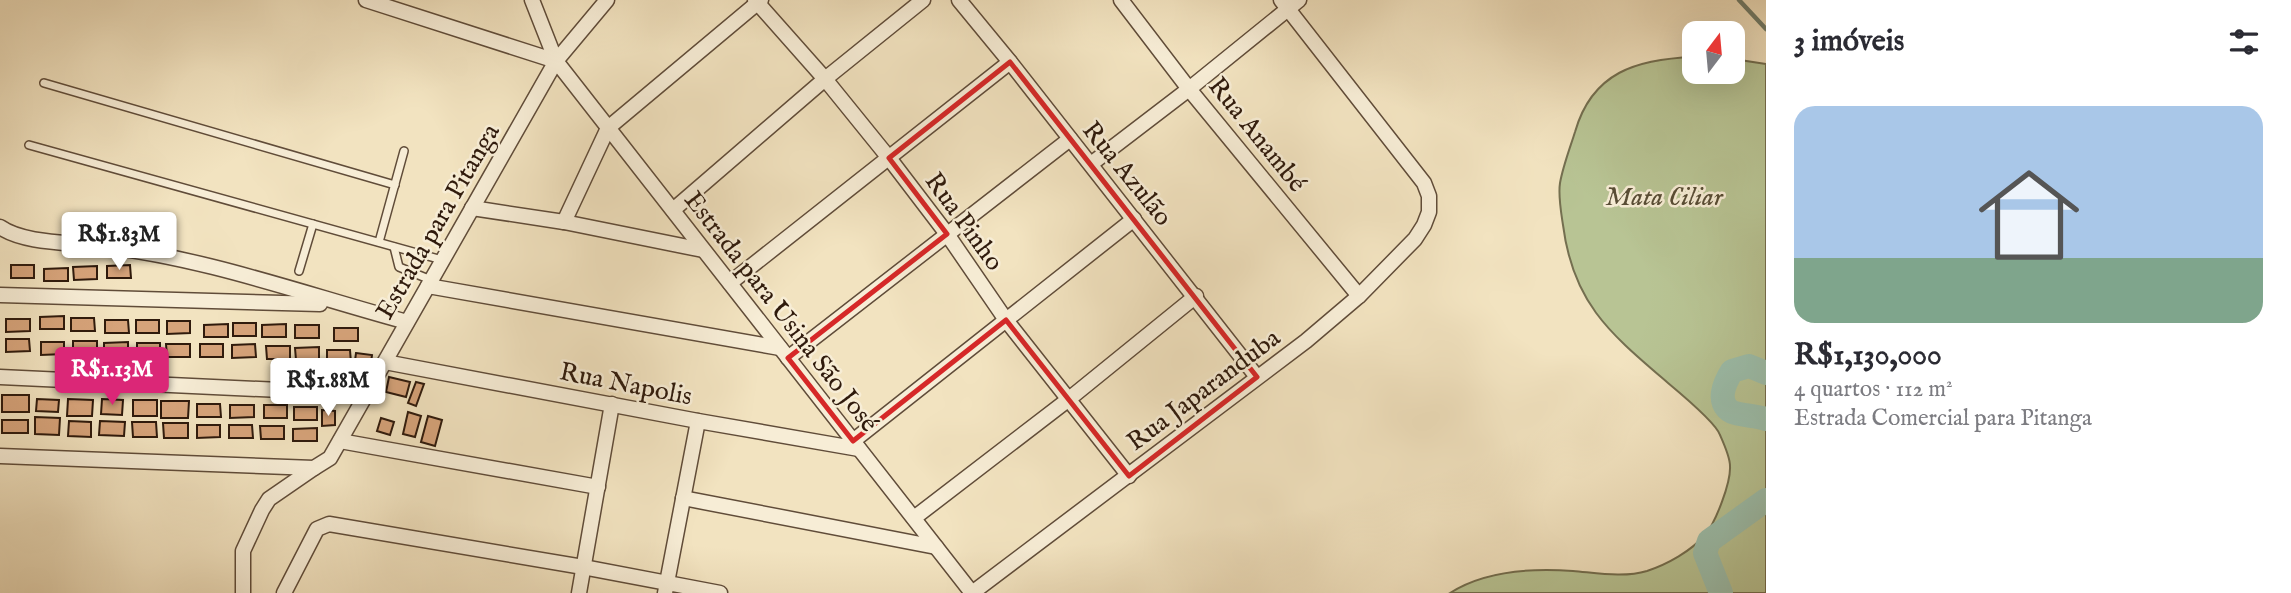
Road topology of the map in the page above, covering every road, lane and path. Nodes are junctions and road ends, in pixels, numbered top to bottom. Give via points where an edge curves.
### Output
1 (366, 0) edge
2 (532, 0) edge
3 (607, 0) edge
4 (923, 0) edge
5 (959, 0) edge
6 (1121, 0) edge
7 (758, 1) edge
8 (1289, 3) edge
9 (556, 61) junction
10 (1010, 62) junction
11 (825, 79) junction
12 (44, 83) dead end
13 (1189, 89) junction
14 (608, 128) junction
15 (1070, 139) junction
16 (29, 145) dead end
17 (404, 152) dead end
18 (889, 158) junction
19 (1091, 164) junction
20 (395, 185) junction
21 (472, 208) junction
22 (673, 210) junction
23 (1134, 219) junction
24 (564, 222) junction
25 (313, 224) junction
26 (0, 228) edge
27 (947, 234) junction
28 (379, 243) junction
29 (394, 247) junction
30 (703, 250) junction
31 (443, 260) junction
32 (299, 271) dead end
33 (429, 283) junction
34 (730, 284) junction
35 (0, 295) edge
36 (1196, 296) junction
37 (1359, 296) junction
38 (342, 304) junction
39 (1006, 320) junction
40 (407, 322) junction
41 (784, 353) junction
42 (384, 362) junction
43 (0, 377) edge
44 (1258, 377) junction
45 (366, 394) junction
46 (1069, 399) junction
47 (612, 404) junction
48 (698, 422) junction
49 (340, 441) junction
50 (856, 445) junction
51 (0, 456) edge
52 (314, 468) junction
53 (1129, 476) junction
54 (597, 486) junction
55 (683, 498) junction
56 (914, 519) junction
57 (936, 547) junction
58 (583, 567) junction
59 (961, 586) edge
60 (666, 588) edge
61 (243, 593) edge
62 (284, 593) edge
63 (579, 593) edge
64 (720, 593) edge
65 (972, 593) edge

1 - 9 street
2 - 9 street, Estrada para Usina São José
3 - 9 street, Estrada para Pitanga
4 - 11 street
5 - 10 street, Rua Azulão
6 - 13 street, Rua Anambé
7 - 11 street, Rua Pinho
7 - 14 street
8 - 13 street
8 - 37 street, Rua Japaranduba via 1424,183 1429,196 1429,212 1415,239
9 - 14 street, Estrada para Usina São José
9 - 21 street, Estrada para Pitanga
10 - 15 street, Rua Azulão
10 - 18 street
11 - 18 street, Rua Pinho
11 - 22 street
12 - 20 lane
13 - 19 street
13 - 37 street, Rua Anambé
14 - 22 street, Estrada para Usina São José
14 - 24 street
15 - 19 street, Rua Azulão
15 - 27 street
16 - 25 lane
17 - 20 lane
18 - 27 street, Rua Pinho
18 - 34 street
19 - 23 street, Rua Azulão
20 - 28 lane
21 - 24 street
21 - 31 street, Estrada para Pitanga
22 - 30 street, Estrada para Usina São José
23 - 36 street, Rua Azulão
23 - 39 street
24 - 30 street
25 - 28 lane
25 - 32 lane
26 - 38 street via 22,237 181,259
27 - 39 street, Rua Pinho
27 - 41 street
28 - 29 lane
29 - 31 lane
29 - 33 lane via 399,267
30 - 34 street, Estrada para Usina São José
31 - 33 street, Estrada para Pitanga
33 - 40 street, Estrada para Pitanga
33 - 41 street
34 - 41 street, Estrada para Usina São José
35 - 38 street
36 - 44 street, Rua Azulão
36 - 46 street
37 - 44 street, Rua Japaranduba
38 - 40 street
39 - 46 street, Rua Pinho
39 - 50 street
40 - 42 street, Estrada para Pitanga
41 - 50 street, Estrada para Usina São José
42 - 45 street, Estrada para Pitanga
42 - 47 street, Rua Napolis
43 - 45 street
44 - 53 street, Rua Japaranduba
45 - 49 street, Estrada para Pitanga
46 - 53 street, Rua Pinho
46 - 56 street
47 - 48 street, Rua Napolis
47 - 54 street
48 - 50 street, Rua Napolis
48 - 55 street
49 - 52 street, Estrada para Pitanga via 330,458
49 - 54 street
50 - 56 street, Estrada para Usina São José
51 - 52 street
52 - 61 street, Estrada para Pitanga via 269,499 262,510 243,551
53 - 65 street, Rua Japaranduba
54 - 58 street
55 - 57 street
55 - 60 street
56 - 57 street, Estrada para Usina São José
57 - 59 street, Estrada para Usina São José
58 - 60 street
58 - 62 street via 323,525
58 - 63 street
59 - 65 street, Rua Japaranduba
60 - 64 street

